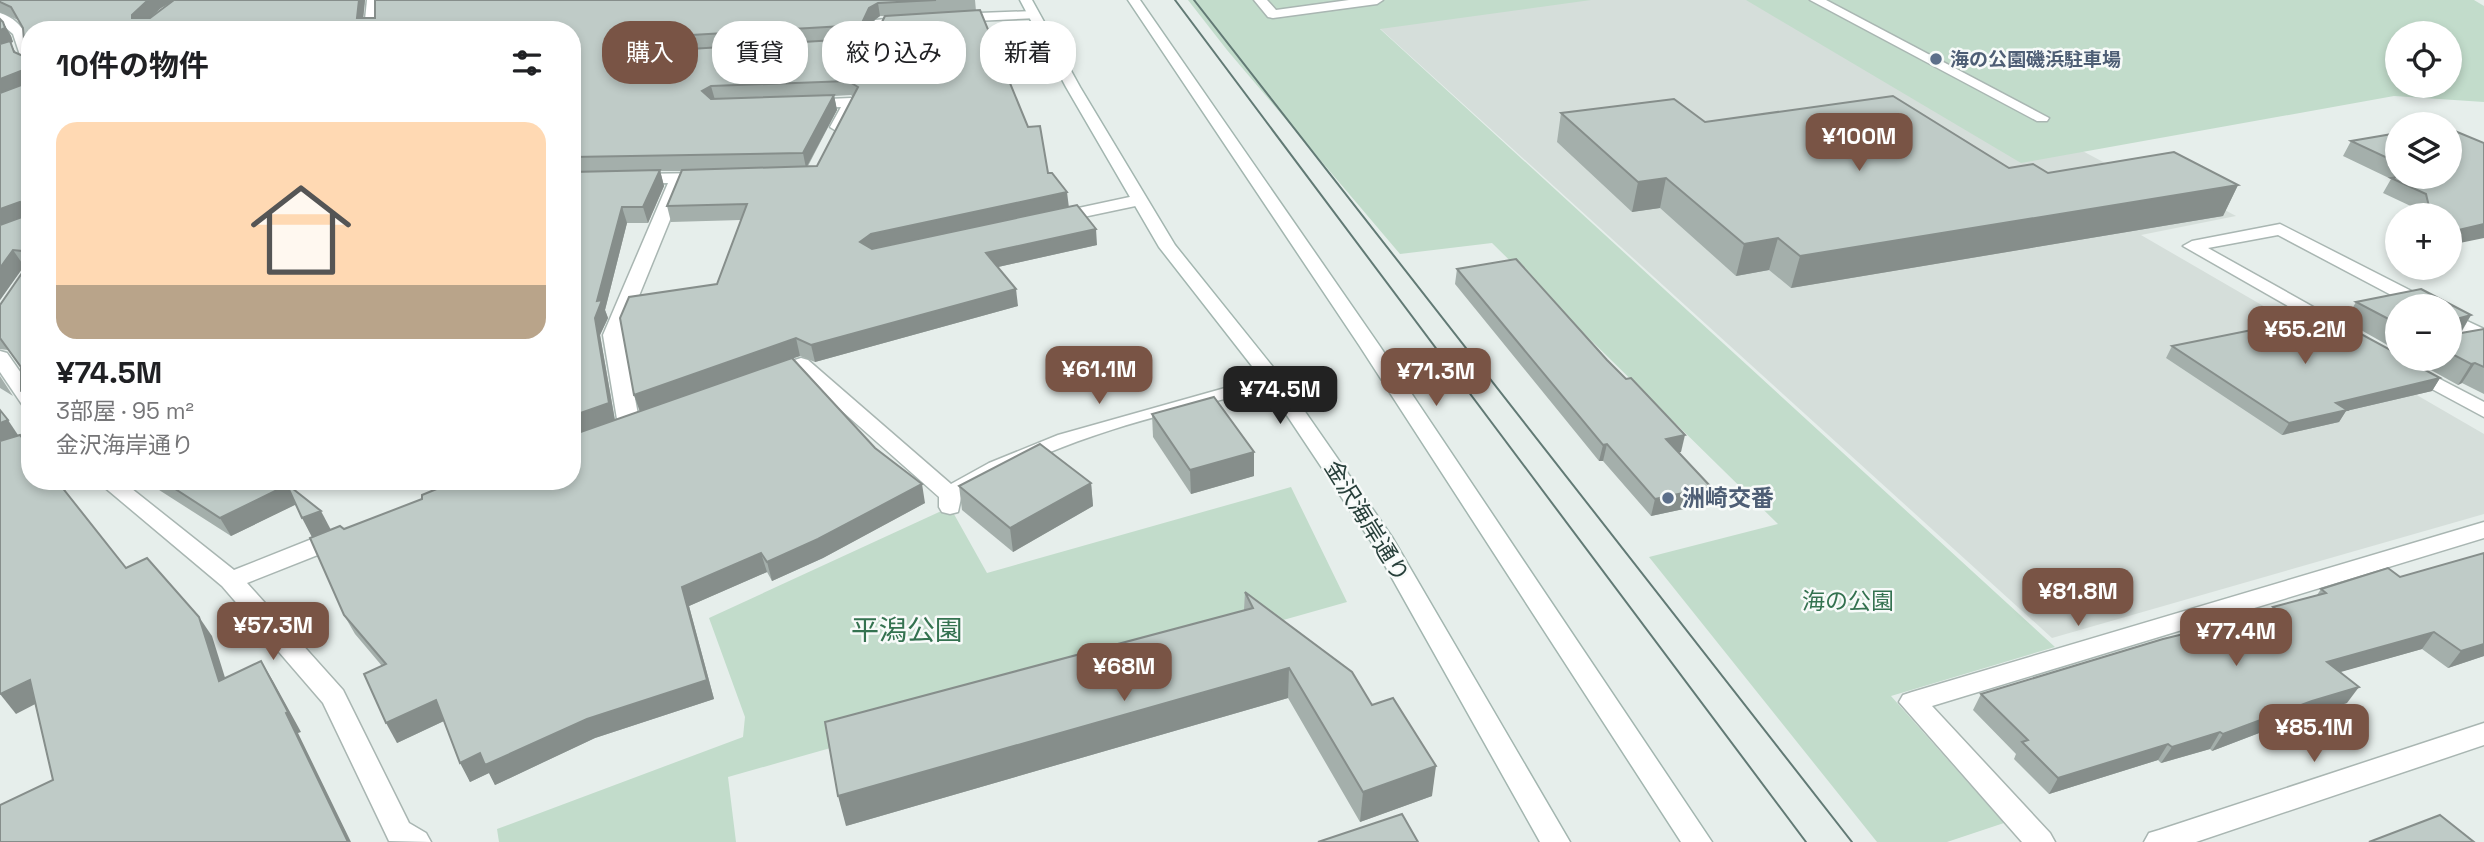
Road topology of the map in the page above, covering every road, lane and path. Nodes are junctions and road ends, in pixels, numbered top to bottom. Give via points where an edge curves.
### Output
1 (373, 0) edge
2 (1134, 0) edge
3 (1260, 0) edge
4 (1377, 0) edge
5 (1816, 0) edge
6 (1337, 2) edge
7 (1030, 7) edge
8 (0, 17) edge
9 (372, 21) edge
10 (911, 21) edge
11 (21, 53) edge
12 (796, 104) edge
13 (2042, 118) dead end
14 (833, 139) edge
15 (678, 178) junction
16 (719, 178) edge
17 (612, 179) edge
18 (1139, 200) junction
19 (1034, 223) edge
20 (2403, 294) edge
21 (2462, 325) edge
22 (2484, 337) edge
23 (2356, 338) edge
24 (2462, 343) edge
25 (0, 358) edge
26 (2413, 371) edge
27 (752, 381) edge
28 (1274, 381) junction
29 (21, 389) edge
30 (2484, 411) edge
31 (654, 416) edge
32 (629, 425) junction
33 (606, 434) edge
34 (119, 490) edge
35 (358, 530) edge
36 (2484, 530) edge
37 (231, 579) junction
38 (2484, 734) edge
39 (416, 842) edge
40 (1555, 842) edge
41 (1697, 842) edge
42 (2040, 842) edge
43 (2159, 842) edge

1 - 9 street
2 - 41 street
3 - 6 street via 1273,14
4 - 6 street
5 - 13 street
7 - 10 street
7 - 18 street, 金沢海岸通り
8 - 11 street via 19,32 17,48
12 - 14 street via 851,102
15 - 16 street
15 - 17 street
15 - 32 street via 613,335
18 - 19 street
18 - 28 street, 金沢海岸通り via 1168,247
20 - 23 street via 2280,229 2192,246
21 - 22 street
22 - 24 street
25 - 29 street
26 - 30 street
27 - 28 street via 801,364 950,501 984,471 1045,444
28 - 40 street, 金沢海岸通り via 1384,543
31 - 32 street
32 - 33 street
34 - 37 street
35 - 37 street
36 - 42 street via 1912,702
37 - 39 street via 334,697 399,832
38 - 43 street

